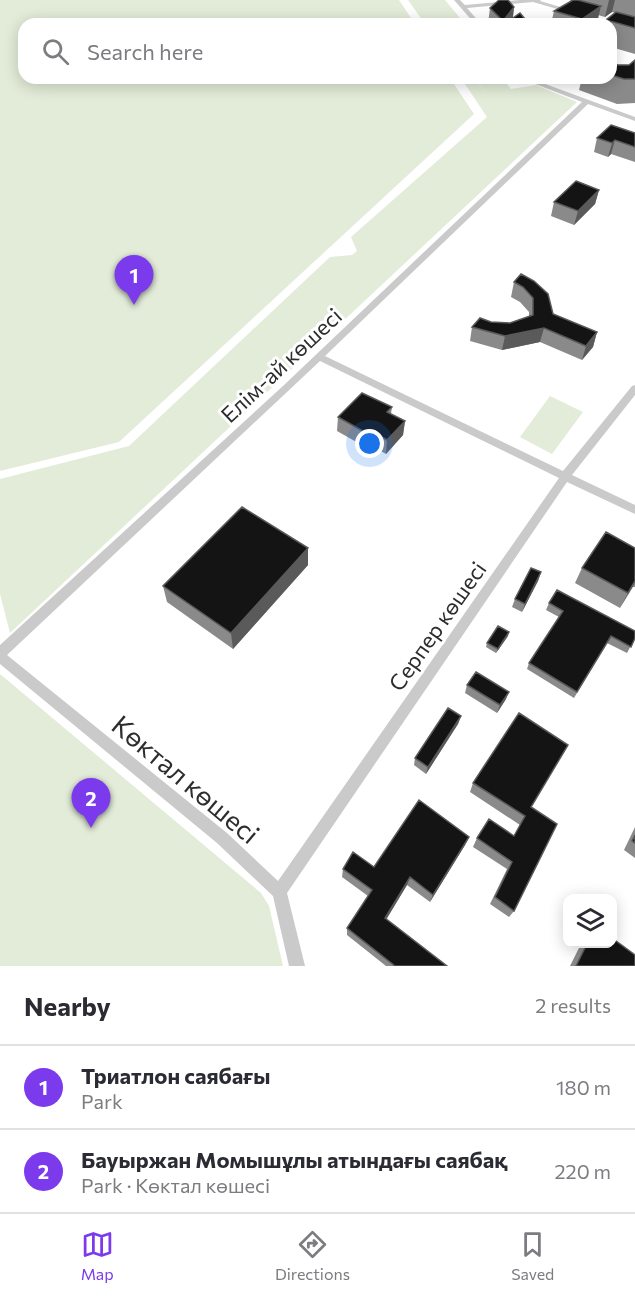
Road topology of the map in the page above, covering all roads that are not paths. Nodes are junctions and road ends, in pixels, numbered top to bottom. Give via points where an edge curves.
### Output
1 (457, 0) edge
2 (537, 1) edge
3 (464, 7) junction
4 (473, 18) edge
5 (594, 18) edge
6 (617, 25) edge
7 (635, 30) edge
8 (538, 84) edge
9 (585, 103) junction
10 (635, 119) edge
11 (319, 357) junction
12 (635, 387) edge
13 (566, 475) junction
14 (635, 510) edge
15 (0, 655) edge
16 (279, 892) junction
17 (297, 966) edge

1 - 3 street
2 - 3 street
2 - 5 street
3 - 4 street
6 - 7 street
8 - 9 street
9 - 10 street
9 - 11 street, Елім-ай көшесі
11 - 13 street
11 - 15 street, Елім-ай көшесі
12 - 13 street, Серпер көшесі
13 - 14 street
13 - 16 street, Серпер көшесі
15 - 16 street, Көктал көшесі via 222,838
16 - 17 street

